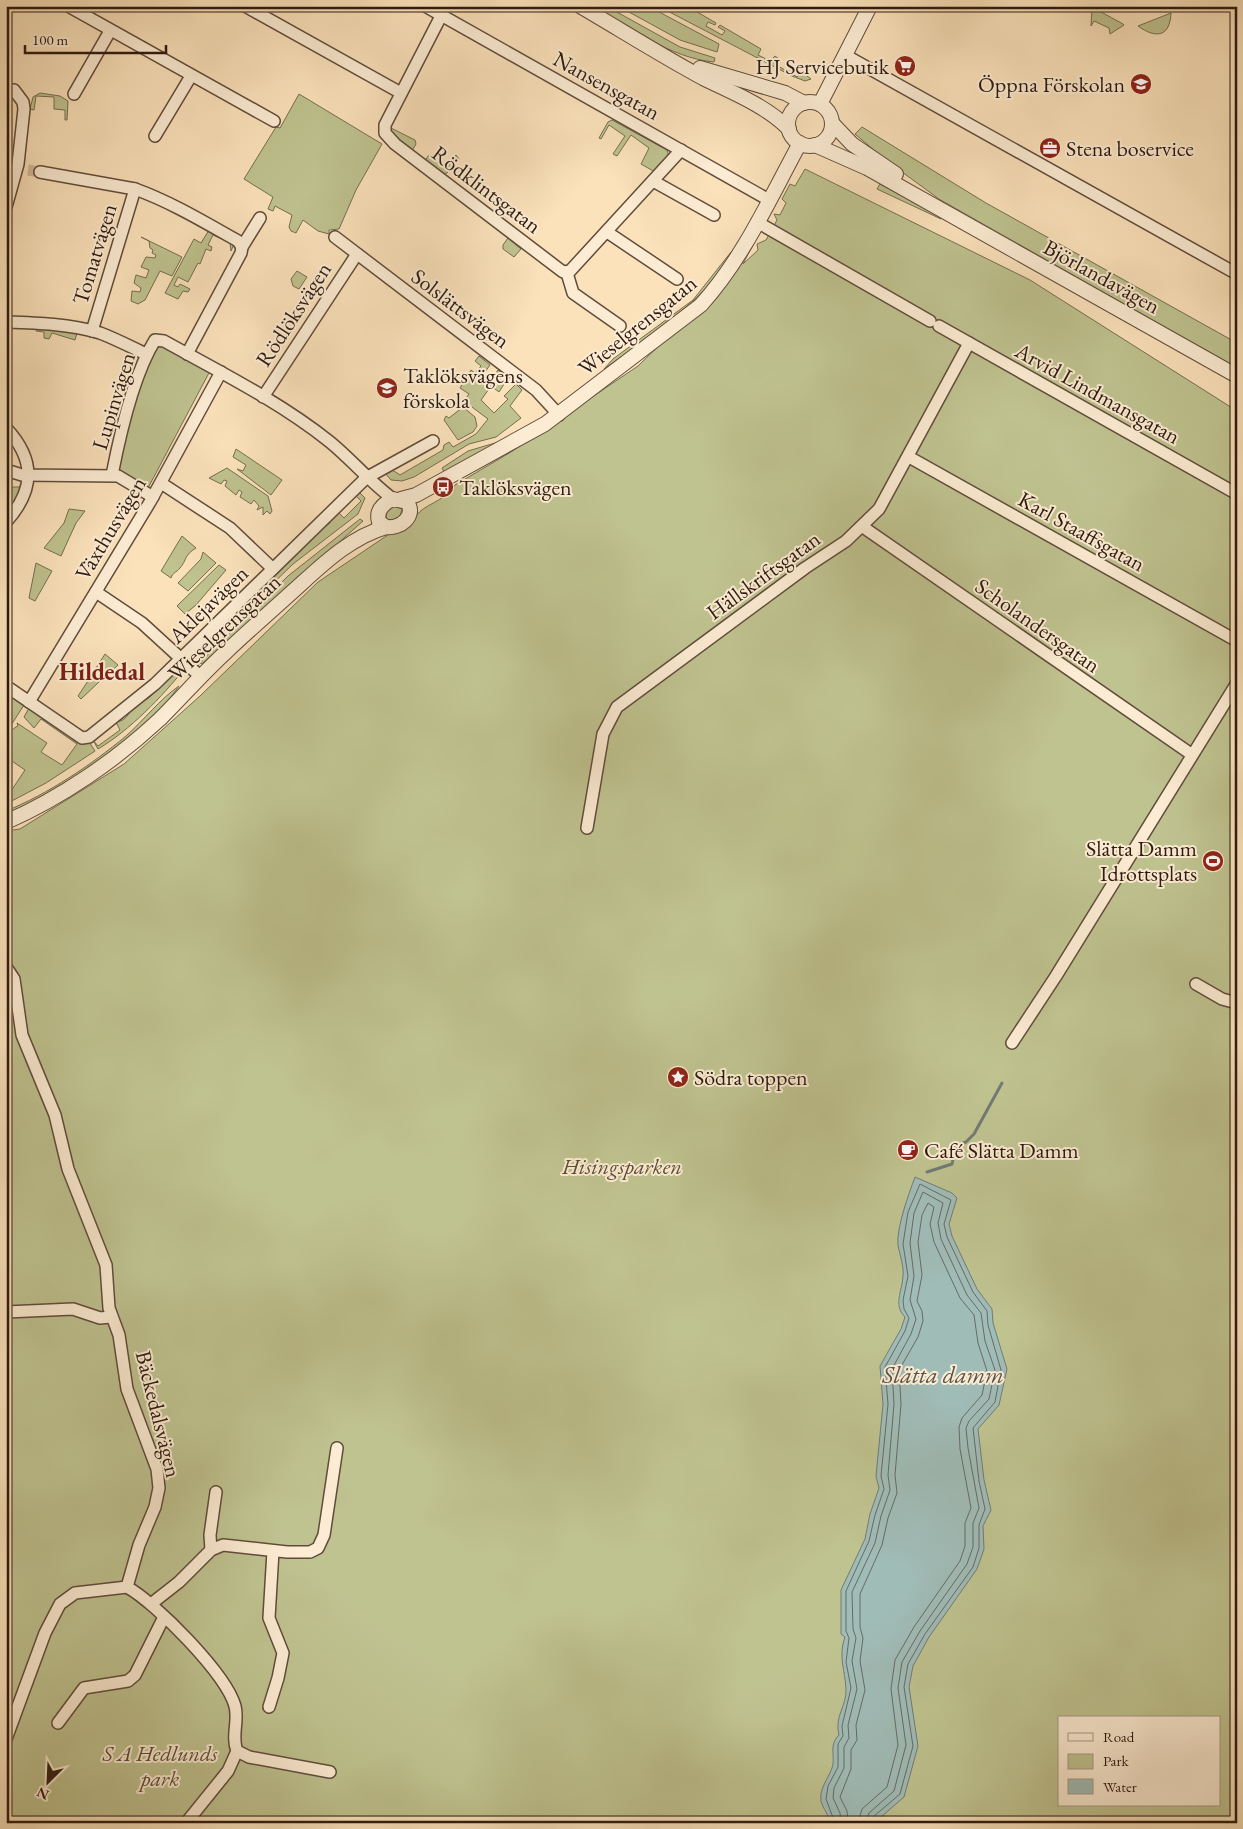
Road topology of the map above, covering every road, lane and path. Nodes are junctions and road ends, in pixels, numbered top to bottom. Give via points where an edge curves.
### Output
1 (68, 6) edge
2 (245, 6) edge
3 (424, 6) edge
4 (580, 6) edge
5 (870, 6) edge
6 (442, 16) junction
7 (110, 31) junction
8 (845, 54) junction
9 (680, 63) junction
10 (191, 76) junction
11 (14, 90) dead end
12 (401, 93) junction
13 (74, 94) dead end
14 (804, 103) junction
15 (820, 104) junction
16 (274, 121) dead end
17 (832, 123) junction
18 (789, 128) junction
19 (155, 136) dead end
20 (800, 143) junction
21 (815, 145) junction
22 (681, 150) junction
23 (28, 170) junction
24 (653, 181) junction
25 (135, 189) junction
26 (769, 200) junction
27 (6, 207) edge
28 (946, 212) junction
29 (714, 215) dead end
30 (260, 218) dead end
31 (757, 222) junction
32 (606, 232) junction
33 (335, 237) dead end
34 (242, 247) junction
35 (357, 254) junction
36 (567, 273) junction
37 (1237, 274) edge
38 (678, 279) dead end
39 (6, 322) edge
40 (620, 326) dead end
41 (92, 331) junction
42 (969, 343) junction
43 (146, 354) junction
44 (187, 354) junction
45 (221, 372) junction
46 (1237, 376) edge
47 (263, 397) junction
48 (559, 414) junction
49 (6, 428) edge
50 (433, 441) dead end
51 (909, 456) junction
52 (467, 468) junction
53 (6, 470) edge
54 (25, 475) junction
55 (112, 475) junction
56 (6, 479) edge
57 (368, 480) junction
58 (160, 483) junction
59 (1237, 494) edge
60 (153, 497) junction
61 (388, 505) junction
62 (410, 511) junction
63 (6, 522) edge
64 (863, 527) junction
65 (386, 528) junction
66 (346, 546) junction
67 (272, 568) junction
68 (96, 592) junction
69 (1237, 641) edge
70 (181, 658) junction
71 (201, 676) junction
72 (1237, 683) edge
73 (6, 686) edge
74 (29, 702) junction
75 (1191, 754) junction
76 (6, 822) edge
77 (587, 828) dead end
78 (6, 967) edge
79 (1196, 984) dead end
80 (1237, 1003) edge
81 (1012, 1043) dead end
82 (6, 1312) edge
83 (111, 1317) junction
84 (337, 1448) dead end
85 (216, 1492) dead end
86 (211, 1550) junction
87 (273, 1551) junction
88 (127, 1588) junction
89 (151, 1604) junction
90 (164, 1617) junction
91 (269, 1707) dead end
92 (58, 1723) dead end
93 (6, 1739) edge
94 (236, 1751) junction
95 (330, 1772) dead end
96 (186, 1823) edge

1 - 7 street
2 - 12 street
3 - 6 street, Nansensgatan
4 - 9 street
5 - 8 street
6 - 12 street
6 - 22 street, Nansensgatan
7 - 10 street
7 - 13 street
8 - 15 street
8 - 37 street
9 - 14 street via 785,93
9 - 18 street via 774,115
10 - 16 street
10 - 19 street
11 - 23 street via 23,102
12 - 36 street, Rödklintsgatan via 385,133 395,144
14 - 15 street
14 - 18 street via 790,115
15 - 17 street, Björlandavägen via 826,108
17 - 21 street via 829,135
17 - 28 street, Björlandavägen via 852,144 938,203
18 - 20 street
20 - 21 street, Björlandavägen
20 - 26 street, Wieselgrensgatan
21 - 28 street, Björlandavägen via 858,163
22 - 24 street
22 - 26 street, Nansensgatan
23 - 25 street
23 - 27 street
24 - 29 street
24 - 32 street
25 - 34 street via 192,216 238,241
25 - 41 street, Tomatvägen
26 - 31 street, Wieselgrensgatan
28 - 46 street, Björlandavägen
30 - 34 street
31 - 42 street, Arvid Lindmansgatan
31 - 48 street, Wieselgrensgatan via 730,269 701,305
32 - 36 street
32 - 38 street
33 - 35 street, Solslättsvägen
34 - 44 street
35 - 47 street, Rödlöksvägen
35 - 48 street, Solslättsvägen via 536,390
36 - 40 street via 573,293
39 - 41 street
41 - 43 street
42 - 51 street, Hällskriftsgatan
42 - 59 street, Arvid Lindmansgatan
43 - 44 street, Lupinvägen via 155,340 164,340
43 - 55 street, Lupinvägen
44 - 45 street
45 - 47 street
45 - 58 street, Växthusvägen
47 - 57 street via 331,443
48 - 52 street, Wieselgrensgatan
49 - 54 street via 28,462
50 - 57 street, Aklejavägen
51 - 64 street, Hällskriftsgatan via 879,509
51 - 69 street, Karl Staaffsgatan
52 - 61 street, Wieselgrensgatan via 416,495
52 - 62 street, Wieselgrensgatan via 458,478
53 - 54 street
54 - 55 street
54 - 56 street
54 - 63 street via 21,506
55 - 60 street
57 - 61 street
57 - 67 street, Aklejavägen
58 - 60 street, Växthusvägen
58 - 67 street via 230,528
60 - 68 street, Växthusvägen
61 - 62 street via 409,505
61 - 65 street via 379,522
61 - 66 street, Wieselgrensgatan
62 - 65 street, Wieselgrensgatan via 401,525
64 - 75 street, Scholandersgatan
64 - 77 street, Hällskriftsgatan via 617,707 602,734
65 - 66 street, Wieselgrensgatan via 375,530
66 - 71 street, Wieselgrensgatan
67 - 70 street, Aklejavägen
68 - 70 street via 142,623
68 - 74 street, Växthusvägen
70 - 71 street
70 - 74 street, Aklejavägen via 152,687 86,739
71 - 76 street, Wieselgrensgatan via 129,746 61,792
72 - 75 street
73 - 74 street, Aklejavägen
75 - 81 street
78 - 83 street, Bäckedalsvägen via 14,979 22,1035 55,1115 68,1169 106,1265
79 - 80 street via 1222,999
82 - 83 street via 73,1310 100,1318
83 - 88 street, Bäckedalsvägen via 120,1342 127,1389 159,1478 155,1507 139,1545
84 - 87 street via 321,1544 310,1552
85 - 86 street
86 - 87 street via 223,1545
86 - 89 street
87 - 91 street via 269,1618 283,1653
88 - 89 street
88 - 93 street via 75,1593 60,1604 45,1633
89 - 90 street
90 - 92 street via 135,1675 128,1681 84,1688
90 - 94 street via 213,1670 232,1700 236,1717
94 - 95 street via 249,1757
94 - 96 street via 228,1771

